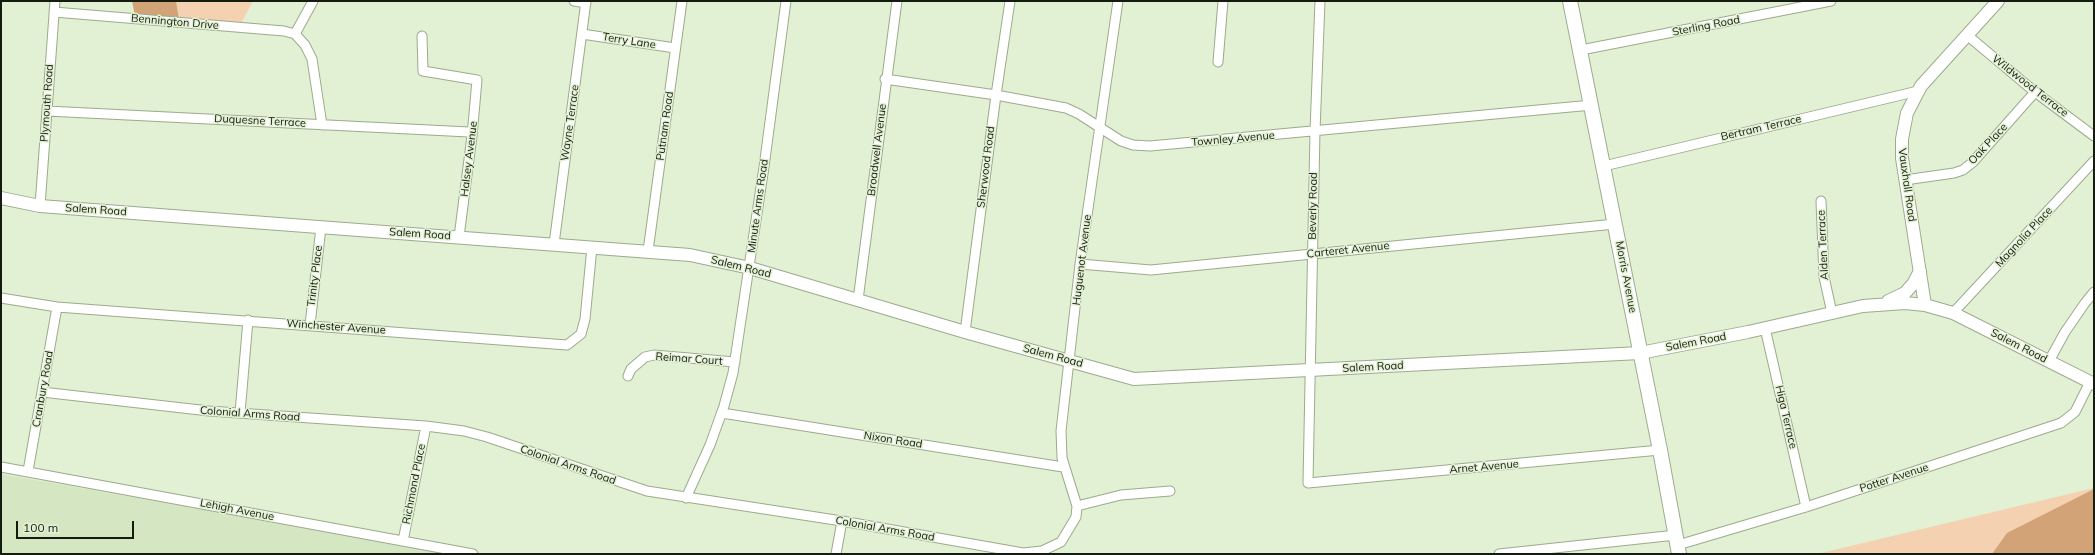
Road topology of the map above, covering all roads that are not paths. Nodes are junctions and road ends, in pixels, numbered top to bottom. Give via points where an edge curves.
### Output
1 (55, 1) edge
2 (313, 1) edge
3 (574, 1) edge
4 (682, 1) edge
5 (786, 1) edge
6 (897, 1) edge
7 (1010, 1) edge
8 (1118, 1) edge
9 (1223, 1) edge
10 (1320, 1) edge
11 (1570, 1) edge
12 (1831, 1) edge
13 (1998, 1) edge
14 (586, 2) edge
15 (54, 12) junction
16 (295, 34) junction
17 (582, 34) junction
18 (1967, 35) junction
19 (422, 36) dead end
20 (675, 48) junction
21 (1581, 50) junction
22 (1218, 62) dead end
23 (886, 79) junction
24 (1918, 91) junction
25 (2035, 92) junction
26 (996, 95) junction
27 (1592, 105) junction
28 (47, 110) junction
29 (322, 125) junction
30 (1100, 127) junction
31 (1314, 131) junction
32 (472, 136) junction
33 (2094, 136) edge
34 (2094, 161) edge
35 (1604, 166) junction
36 (1906, 180) junction
37 (1, 198) edge
38 (1821, 201) dead end
39 (40, 206) junction
40 (1615, 224) junction
41 (321, 227) junction
42 (459, 237) junction
43 (554, 244) junction
44 (592, 247) junction
45 (648, 251) junction
46 (1311, 254) junction
47 (1080, 264) junction
48 (750, 268) junction
49 (1920, 271) junction
50 (2094, 292) edge
51 (1, 298) edge
52 (858, 300) junction
53 (1883, 303) junction
54 (1925, 305) junction
55 (57, 307) junction
56 (1832, 313) junction
57 (1953, 313) junction
58 (248, 320) junction
59 (310, 325) junction
60 (1766, 328) junction
61 (965, 332) junction
62 (1640, 353) junction
63 (1070, 361) junction
64 (2049, 361) junction
65 (735, 362) junction
66 (1310, 371) junction
67 (628, 376) dead end
68 (2092, 383) edge
69 (42, 392) junction
70 (722, 413) junction
71 (240, 414) junction
72 (426, 426) junction
73 (1660, 450) junction
74 (1, 467) edge
75 (1063, 467) junction
76 (28, 471) junction
77 (1308, 483) joint
78 (1170, 491) dead end
79 (686, 498) junction
80 (1077, 506) junction
81 (1806, 507) junction
82 (1076, 517) joint
83 (842, 521) junction
84 (403, 541) junction
85 (1677, 545) edge
86 (472, 554) edge
87 (836, 554) edge
88 (1500, 554) edge

1 - 15 street, Plymouth Road
2 - 16 street
3 - 14 street
4 - 20 street, Putnam Road
5 - 48 street, Minute Arms Road
6 - 23 street, Broadwell Avenue
7 - 26 street, Sherwood Road
8 - 30 street, Huguenot Avenue
9 - 22 street
10 - 31 street, Beverly Road
11 - 21 main road, Morris Avenue
12 - 21 street, Sterling Road
13 - 18 street, Vauxhall Road
14 - 17 street, Wayne Terrace
15 - 16 street, Bennington Drive
15 - 28 street, Plymouth Road
16 - 29 street via 305,45 312,59
17 - 20 street, Terry Lane
17 - 43 street, Wayne Terrace
18 - 24 street, Vauxhall Road
18 - 25 street, Wildwood Terrace
19 - 32 street, Halsey Avenue via 423,71 477,80
20 - 45 street, Putnam Road
21 - 27 main road, Morris Avenue
23 - 26 street, Townley Avenue
23 - 52 street, Broadwell Avenue
24 - 35 street, Bertram Terrace
24 - 36 street, Vauxhall Road via 1907,113 1902,139
25 - 33 street, Wildwood Terrace
25 - 36 street, Oak Place via 1963,170
26 - 30 street, Townley Avenue via 1066,108
26 - 61 street, Sherwood Road
27 - 31 street, Townley Avenue
27 - 35 main road, Morris Avenue
28 - 29 street, Duquesne Terrace
28 - 39 street, Plymouth Road
29 - 32 street, Duquesne Terrace via 469,132
30 - 31 street, Townley Avenue via 1121,141 1150,146
30 - 47 street, Huguenot Avenue
31 - 46 street, Beverly Road
32 - 42 street, Halsey Avenue
34 - 57 street, Magnolia Place
35 - 40 main road, Morris Avenue
36 - 49 street, Vauxhall Road
37 - 39 street, Salem Road
38 - 56 street, Alden Terrace via 1824,277
39 - 41 street, Salem Road
40 - 46 street, Carteret Avenue
40 - 62 main road, Morris Avenue
41 - 42 street, Salem Road
41 - 59 street, Trinity Place
42 - 43 street, Salem Road
43 - 44 street, Salem Road
44 - 45 street, Salem Road
44 - 59 street, Winchester Avenue via 585,319 580,334 567,345
45 - 48 street, Salem Road via 690,255
46 - 47 street, Carteret Avenue via 1151,270
46 - 66 street, Beverly Road
47 - 63 street, Huguenot Avenue
48 - 52 street, Salem Road
48 - 65 street, Minute Arms Road
49 - 53 street via 1905,293
49 - 54 street, Vauxhall Road
50 - 64 street via 2065,332
51 - 55 street, Winchester Avenue
52 - 61 street, Salem Road
53 - 54 street, Salem Road
53 - 56 street, Salem Road
54 - 57 street, Salem Road
55 - 58 street, Winchester Avenue
55 - 69 street, Cranbury Road
56 - 60 street, Salem Road
57 - 64 street, Salem Road
58 - 59 street, Winchester Avenue
58 - 71 street
60 - 62 street, Salem Road
60 - 81 street, Higa Terrace
61 - 63 street, Salem Road
62 - 66 street, Salem Road
62 - 73 main road, Morris Avenue
63 - 66 street, Salem Road via 1134,379
63 - 75 street, Huguenot Avenue via 1061,431
64 - 68 street, Salem Road
65 - 67 street, Reimar Court via 645,357 631,369
65 - 70 street, Minute Arms Road
66 - 77 street, Beverly Road
68 - 81 street, Potter Avenue via 2075,412 2061,423
69 - 71 street, Colonial Arms Road
69 - 76 street, Cranbury Road
70 - 75 street, Nixon Road
70 - 79 street, Minute Arms Road
71 - 72 street, Colonial Arms Road
72 - 79 street, Colonial Arms Road via 487,437 647,491
72 - 84 street, Richmond Place
73 - 77 street, Arnet Avenue
73 - 85 main road, Morris Avenue
74 - 76 street, Lehigh Avenue
75 - 80 street, Huguenot Avenue
76 - 84 street, Lehigh Avenue
78 - 80 street via 1121,495
79 - 83 street, Colonial Arms Road
80 - 82 street, Huguenot Avenue
81 - 85 street, Potter Avenue
82 - 83 street, Colonial Arms Road via 1061,542 1032,553
83 - 87 street
84 - 86 street, Lehigh Avenue
85 - 88 street, Potter Avenue

